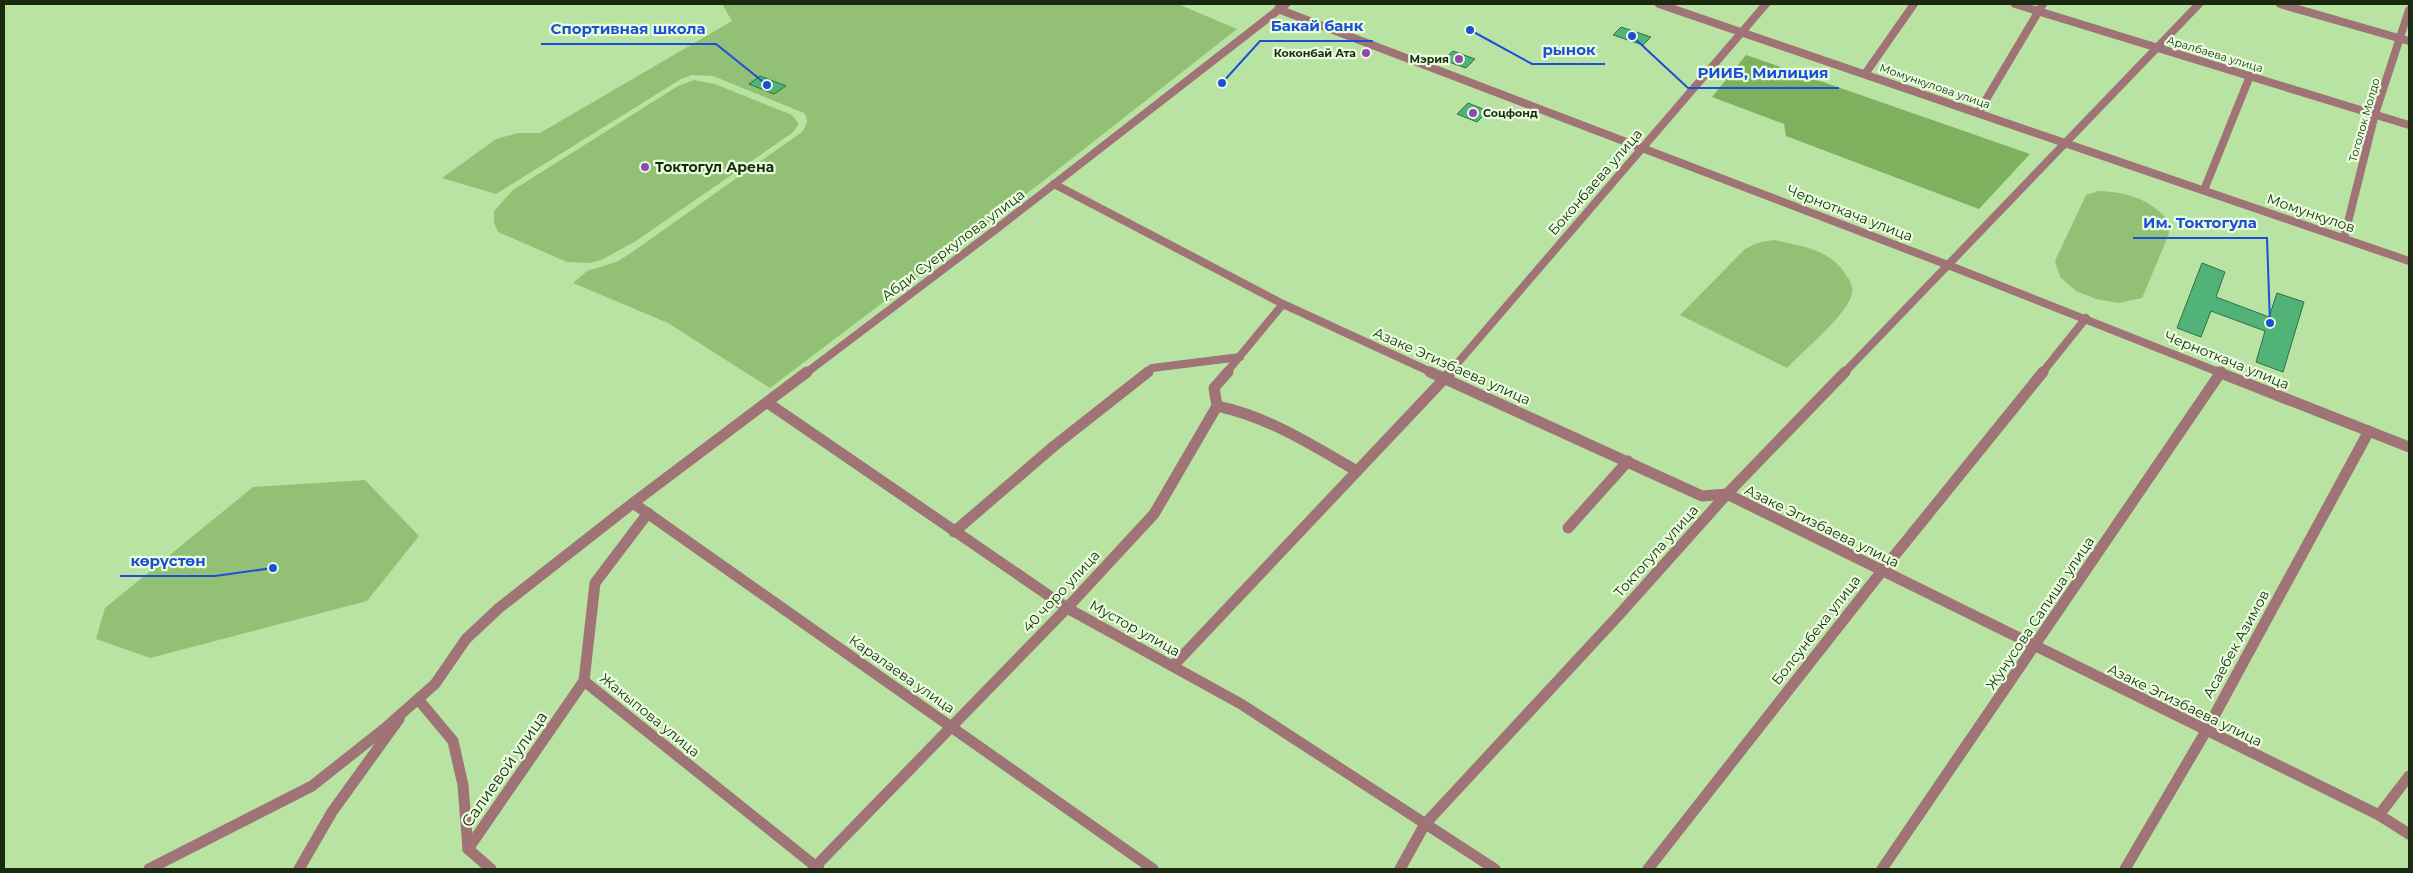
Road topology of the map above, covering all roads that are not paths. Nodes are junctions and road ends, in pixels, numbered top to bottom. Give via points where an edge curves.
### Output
1 (1659, 4) edge
2 (1766, 4) edge
3 (1914, 4) edge
4 (2015, 4) edge
5 (2198, 4) edge
6 (2280, 4) edge
7 (1282, 7) edge
8 (2041, 7) edge
9 (2409, 10) edge
10 (1741, 32) junction
11 (2400, 38) junction
12 (2409, 41) edge
13 (2157, 47) junction
14 (1865, 74) junction
15 (2250, 76) junction
16 (1978, 113) junction
17 (2375, 114) junction
18 (2409, 125) edge
19 (2065, 143) junction
20 (1642, 148) junction
21 (1054, 184) junction
22 (2204, 190) junction
23 (2344, 238) junction
24 (2409, 261) edge
25 (1948, 265) junction
26 (1283, 304) junction
27 (2086, 318) junction
28 (1240, 356) junction
29 (2221, 372) junction
30 (1445, 378) junction
31 (768, 403) junction
32 (1217, 406) junction
33 (2370, 431) junction
34 (2409, 447) edge
35 (1628, 461) junction
36 (1358, 471) junction
37 (1727, 494) junction
38 (633, 503) junction
39 (648, 513) junction
40 (1568, 528) dead end
41 (954, 532) junction
42 (1882, 571) junction
43 (1067, 608) junction
44 (2035, 646) junction
45 (1173, 666) junction
46 (584, 681) junction
47 (418, 699) junction
48 (407, 708) junction
49 (951, 727) junction
50 (2206, 730) junction
51 (2409, 776) edge
52 (2379, 815) junction
53 (1425, 824) junction
54 (2409, 834) edge
55 (468, 850) junction
56 (816, 868) edge
57 (149, 869) edge
58 (299, 869) edge
59 (491, 869) edge
60 (1153, 869) edge
61 (1400, 869) edge
62 (1495, 869) edge
63 (1648, 869) edge
64 (1882, 869) edge
65 (2125, 869) edge

1 - 10 street, Момункулова улица
2 - 10 street, Боконбаева улица
3 - 14 street
4 - 8 street, Аралбаева улица
5 - 13 street, Токтогула улица
6 - 11 street
7 - 20 street, Черноткача улица
7 - 21 street, Абди Суеркулова улица
8 - 13 street, Аралбаева улица
8 - 16 street
9 - 11 street, Тоголок Молдо
10 - 14 street, Момункулова улица
10 - 20 street, Боконбаева улица
11 - 12 street
11 - 17 street, Тоголок Молдо
13 - 15 street, Аралбаева улица
13 - 19 street, Токтогула улица
14 - 16 street, Момункулова улица
15 - 17 street, Аралбаева улица
15 - 22 street
16 - 19 street, Момункулова улица
17 - 18 street, Аралбаева улица
17 - 23 street, Тоголок Молдо
19 - 22 street, Момункулова улица
19 - 25 street, Токтогула улица
20 - 25 street, Черноткача улица
20 - 30 street, Боконбаева улица
21 - 26 street, Азаке Эгизбаева улица
21 - 31 street, Абди Суеркулова улица
22 - 23 street, Момункулов
23 - 24 street, Момункулов
25 - 27 street, Черноткача улица
25 - 37 street, Токтогула улица
26 - 28 street, 40 чоро улица
26 - 30 street, Азаке Эгизбаева улица
27 - 29 street, Черноткача улица
27 - 42 street, Болсунбека улица
28 - 32 street, 40 чоро улица via 1214,388
28 - 41 street via 1152,368
29 - 33 street, Черноткача улица
29 - 44 street, Жунусова Сапиша улица
30 - 35 street, Азаке Эгизбаева улица
30 - 36 street, Боконбаева улица
31 - 38 street, Абди Суеркулова улица
31 - 41 street, Мустор улица
32 - 36 street via 1233,408 1269,423
32 - 43 street, 40 чоро улица via 1154,514
33 - 34 street, Черноткача улица
33 - 50 street, Асаебек Азимов
35 - 37 street, Азаке Эгизбаева улица via 1702,496
35 - 40 street
36 - 45 street, Боконбаева улица
37 - 42 street, Азаке Эгизбаева улица
37 - 53 street, Токтогула улица
38 - 39 street, Каралаева улица
38 - 47 street, Абди Суеркулова улица via 499,608 466,639 435,684
39 - 46 street, Жакыпова улица via 595,583
39 - 49 street, Каралаева улица
41 - 43 street, Мустор улица
42 - 44 street, Азаке Эгизбаева улица
42 - 63 street, Болсунбека улица
43 - 45 street, Мустор улица
43 - 49 street, 40 чоро улица
44 - 50 street, Азаке Эгизбаева улица
44 - 64 street, Жунусова Сапиша улица
45 - 53 street, Мустор улица via 1241,704
46 - 55 street, Салиевой улица
46 - 56 street, Жакыпова улица
47 - 48 street, Абди Суеркулова улица
47 - 55 street via 454,741 463,785
48 - 57 street via 312,786
48 - 58 street via 332,812
49 - 56 street, 40 чоро улица
49 - 60 street, Каралаева улица
50 - 52 street, Азаке Эгизбаева улица
50 - 65 street, Асаебек Азимов
51 - 52 street
52 - 54 street, Азаке Эгизбаева улица
53 - 61 street, Токтогула улица
53 - 62 street, Мустор улица
55 - 59 street, Салиевой улица

